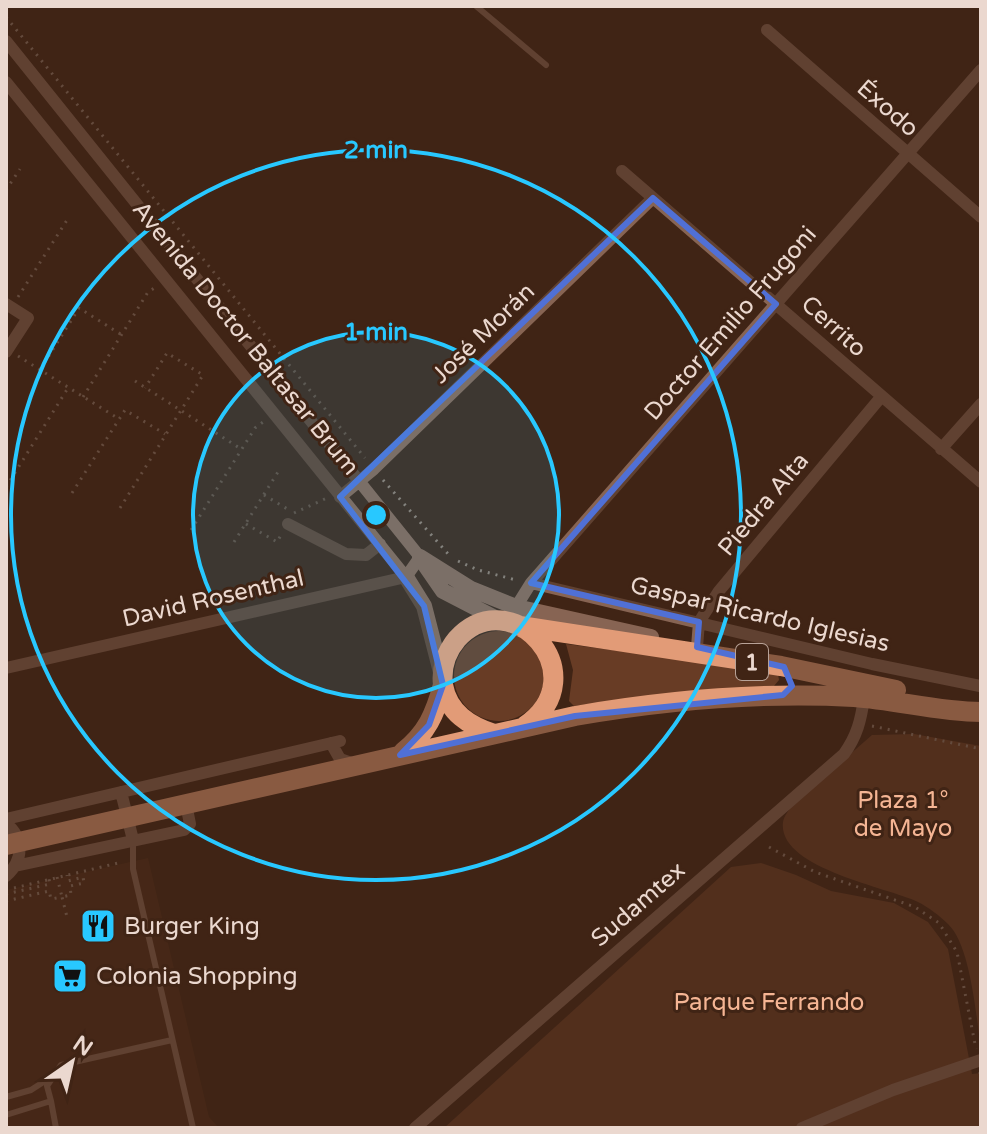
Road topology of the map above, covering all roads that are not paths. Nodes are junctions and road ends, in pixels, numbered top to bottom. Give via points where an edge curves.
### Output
1 (476, 6) edge
2 (767, 30) dead end
3 (6, 41) edge
4 (546, 65) dead end
5 (981, 70) edge
6 (6, 82) edge
7 (907, 153) junction
8 (622, 171) dead end
9 (653, 198) junction
10 (981, 217) edge
11 (776, 304) junction
12 (9, 306) edge
13 (7, 351) edge
14 (881, 397) junction
15 (981, 404) edge
16 (941, 449) junction
17 (359, 482) junction
18 (981, 482) edge
19 (340, 497) junction
20 (291, 518) road end
21 (380, 544) junction
22 (420, 557) junction
23 (406, 577) junction
24 (531, 583) junction
25 (513, 618) junction
26 (699, 622) junction
27 (697, 647) junction
28 (735, 659) junction
29 (781, 666) junction
30 (6, 668) edge
31 (868, 682) junction
32 (443, 683) junction
33 (980, 686) edge
34 (783, 695) junction
35 (981, 711) edge
36 (521, 728) junction
37 (494, 734) junction
38 (287, 753) junction
39 (400, 755) junction
40 (251, 761) junction
41 (358, 764) junction
42 (294, 779) junction
43 (258, 787) junction
44 (121, 792) junction
45 (186, 804) junction
46 (127, 817) junction
47 (6, 821) edge
48 (133, 840) junction
49 (13, 843) edge
50 (11, 871) edge
51 (172, 1040) junction
52 (980, 1060) edge
53 (51, 1077) junction
54 (6, 1097) edge
55 (51, 1101) junction
56 (6, 1115) edge
57 (56, 1128) edge
58 (193, 1128) edge
59 (415, 1128) edge
60 (802, 1128) edge

1 - 4 lane
2 - 7 street, Éxodo
3 - 17 street, Avenida Doctor Baltasar Brum
5 - 7 street, Doctor Emilio Frugoni
6 - 19 street, Avenida Doctor Baltasar Brum
7 - 10 street, Éxodo
7 - 11 street, Doctor Emilio Frugoni
8 - 9 street, Cerrito
9 - 11 street, Cerrito
9 - 17 street, José Morán
11 - 14 street, Cerrito
11 - 24 street, Doctor Emilio Frugoni
12 - 13 street via 28,318
14 - 16 street, Cerrito
14 - 26 street, Piedra Alta
15 - 16 street
16 - 18 street, Cerrito
17 - 19 street, José Morán
17 - 22 street, Avenida Doctor Baltasar Brum
19 - 21 street, Avenida Doctor Baltasar Brum
20 - 21 street via 346,554 366,555
21 - 23 street, Avenida Doctor Baltasar Brum
22 - 23 street
22 - 25 street, Avenida Doctor Baltasar Brum via 443,591
23 - 30 street, David Rosenthal
23 - 32 street, Avenida Doctor Baltasar Brum via 424,606
24 - 25 street, Doctor Emilio Frugoni
24 - 26 street, Gaspar Ricardo Iglesias
25 - 27 street, Avenida Doctor Baltasar Brum
25 - 28 main road, Avenida Doctor Baltasar Brum / 1
25 - 32 main road via 477,625 456,640 444,662
25 - 36 main road via 544,646 553,676 545,706
26 - 27 street, Piedra Alta
26 - 31 street, Gaspar Ricardo Iglesias
27 - 28 street, Avenida Doctor Baltasar Brum
28 - 29 main road, Avenida Doctor Baltasar Brum / 1
29 - 31 main road, Avenida Doctor Baltasar Brum / 1
29 - 34 main road via 792,680
31 - 33 street, Gaspar Ricardo Iglesias
31 - 34 main road, 1
31 - 35 main road, Avenida Doctor Baltasar Brum / 1
31 - 59 street, Sudamtex via 860,724 844,754
32 - 37 main road via 457,714
32 - 39 main road via 429,725
34 - 36 main road, 1 via 657,703
36 - 37 main road, 1
37 - 39 main road, 1
38 - 40 street
38 - 41 street via 335,742 340,759
38 - 42 street
39 - 41 main road, 1
40 - 43 street
40 - 44 street
41 - 42 main road, 1
42 - 43 main road, 1
43 - 45 main road, 1
44 - 46 street
44 - 47 street
45 - 46 main road, 1
45 - 48 street via 190,824 184,830
46 - 48 street
46 - 49 main road, 1
47 - 49 street via 13,829
48 - 50 street
48 - 51 lane via 133,869
49 - 50 street via 20,854
51 - 53 lane via 61,1065
51 - 58 lane
52 - 60 street
53 - 54 lane
53 - 55 lane
55 - 56 lane
55 - 57 lane

